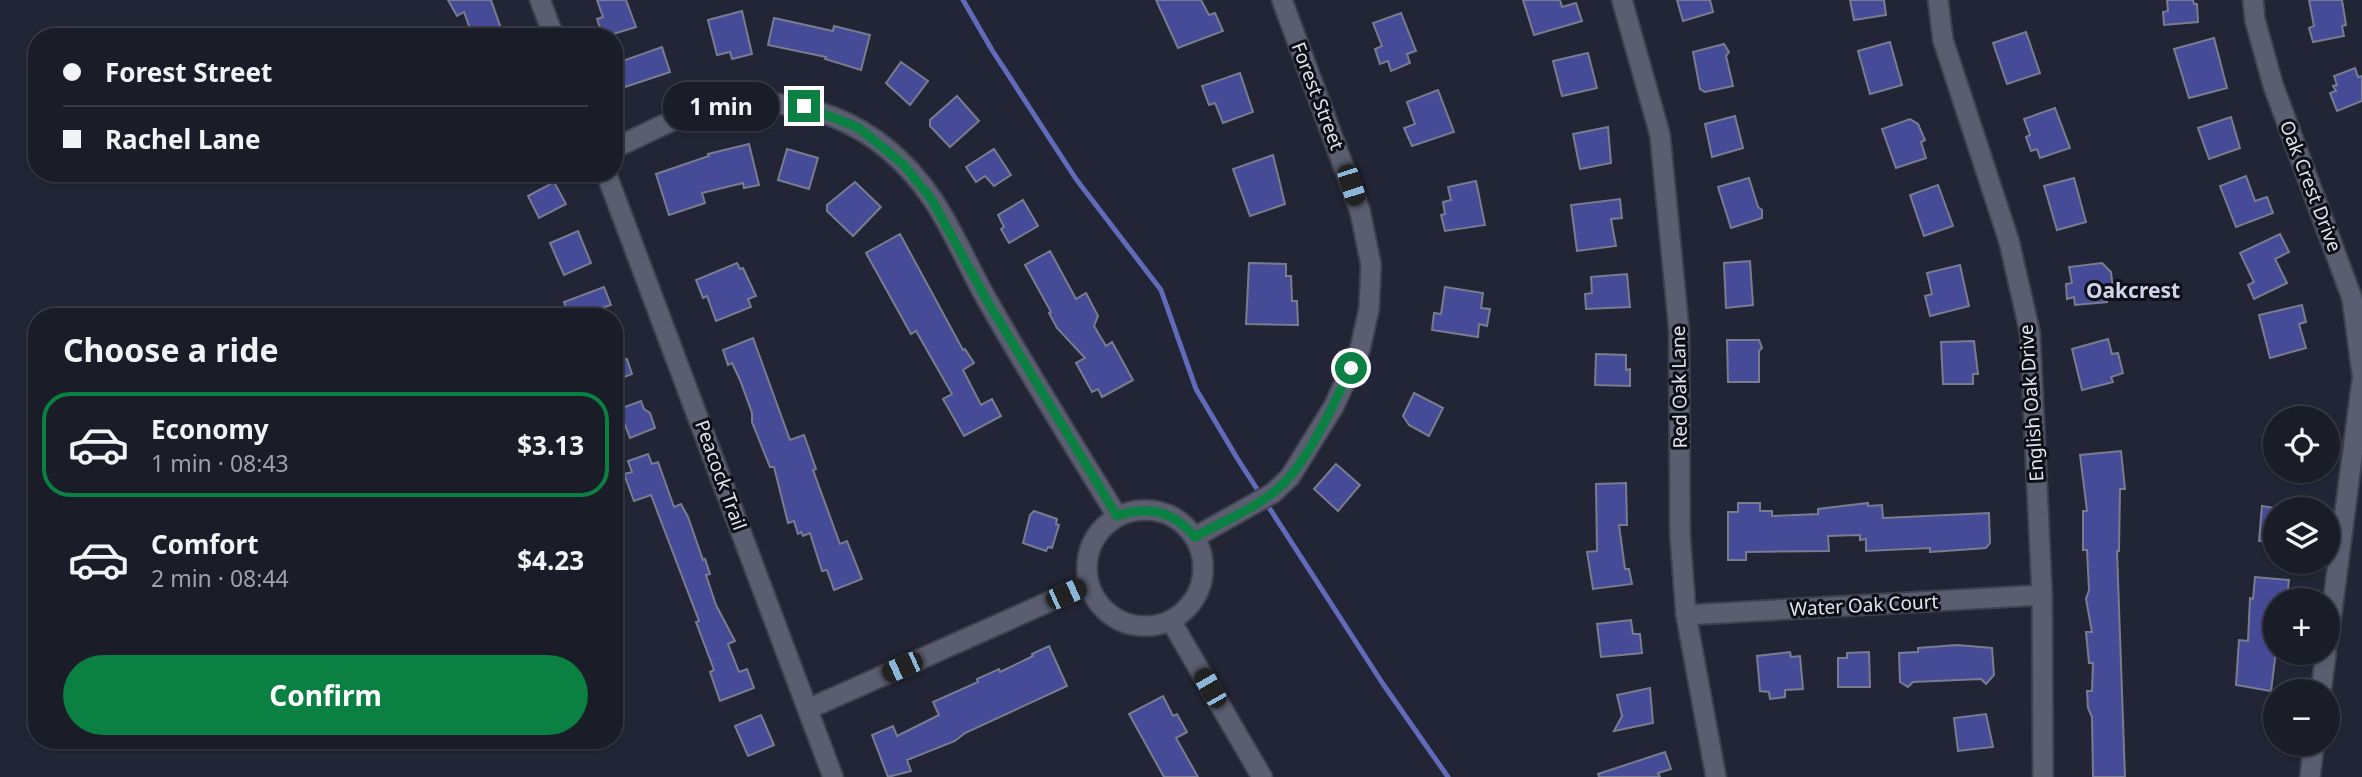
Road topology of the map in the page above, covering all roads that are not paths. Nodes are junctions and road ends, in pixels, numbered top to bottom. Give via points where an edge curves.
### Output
1 (540, 0) edge
2 (1282, 0) edge
3 (1622, 0) edge
4 (1938, 0) edge
5 (2253, 0) edge
6 (551, 28) edge
7 (623, 144) edge
8 (609, 182) edge
9 (2362, 373) edge
10 (2362, 380) edge
11 (1117, 516) junction
12 (1195, 537) junction
13 (1089, 584) junction
14 (2335, 588) edge
15 (2042, 594) junction
16 (1686, 615) junction
17 (1171, 621) junction
18 (808, 709) junction
19 (2312, 756) edge
20 (833, 777) edge
21 (1262, 777) edge
22 (1716, 777) edge
23 (2043, 777) edge
24 (2309, 777) edge

1 - 6 street
2 - 12 street, Forest Street via 1360,211 1371,265 1369,310 1360,349 1334,406 1290,477 1273,493
3 - 16 street, Red Oak Lane via 1661,148 1679,330 1680,534
4 - 15 street, English Oak Drive via 1943,40 2009,242 2030,333
5 - 9 street, Oak Crest Drive via 2273,85 2352,298
7 - 11 street via 700,111 751,101 804,106 859,128 903,164 932,200
8 - 18 street, Peacock Trail
10 - 14 street
11 - 12 street via 1151,509 1184,523
11 - 13 street via 1095,538 1087,568
12 - 17 street via 1203,555 1204,575 1187,609
13 - 17 street via 1098,602 1113,616 1152,626
13 - 18 street
15 - 16 street, Water Oak Court
15 - 23 street, English Oak Drive
16 - 22 street, Red Oak Lane
17 - 21 street
18 - 20 street, Peacock Trail
19 - 24 street

